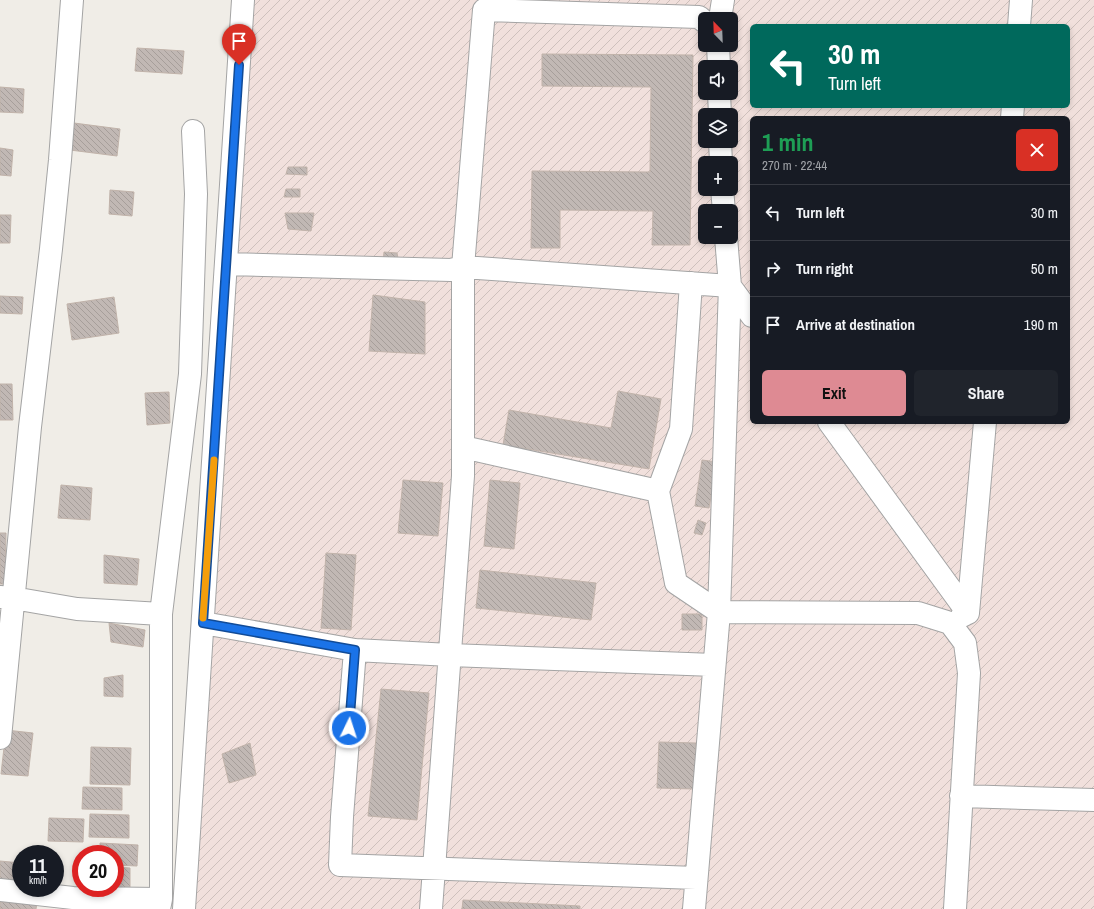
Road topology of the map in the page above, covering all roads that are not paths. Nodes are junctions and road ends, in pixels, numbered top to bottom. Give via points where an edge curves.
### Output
1 (72, 0) edge
2 (243, 0) edge
3 (723, 0) edge
4 (1021, 0) edge
5 (484, 5) edge
6 (721, 12) edge
7 (698, 17) edge
8 (1019, 24) edge
9 (194, 131) dead end
10 (727, 244) edge
11 (226, 264) junction
12 (463, 267) junction
13 (691, 283) junction
14 (730, 286) junction
15 (750, 313) edge
16 (830, 424) edge
17 (985, 424) edge
18 (463, 447) junction
19 (658, 492) junction
20 (7, 597) edge
21 (719, 612) junction
22 (161, 614) junction
23 (959, 618) junction
24 (203, 623) junction
25 (355, 650) junction
26 (450, 655) junction
27 (714, 665) junction
28 (0, 738) edge
29 (961, 796) junction
30 (1094, 800) edge
31 (434, 868) junction
32 (696, 878) junction
33 (0, 890) edge
34 (160, 904) edge
35 (184, 909) edge
36 (431, 909) edge
37 (694, 909) edge
38 (955, 909) edge

1 - 20 street via 52,242
2 - 11 street
3 - 6 street
4 - 8 street
5 - 7 street
5 - 12 street
9 - 22 street via 196,194 190,374
10 - 14 street
11 - 12 street via 451,270
11 - 24 street
12 - 13 street
12 - 18 street
13 - 14 street
13 - 19 street via 681,429
14 - 15 street
14 - 21 street
16 - 23 street
17 - 23 street
18 - 19 street
18 - 26 street
19 - 21 street via 676,583
20 - 22 street via 77,609
20 - 28 street
21 - 23 street via 918,613
21 - 27 street
22 - 34 street
23 - 29 street via 966,643 969,673
24 - 25 street
24 - 35 street
25 - 26 street
25 - 31 street via 340,864
26 - 27 street
26 - 31 street
27 - 32 street
29 - 30 street
29 - 38 street
31 - 32 street
31 - 36 street
32 - 37 street
33 - 34 street

